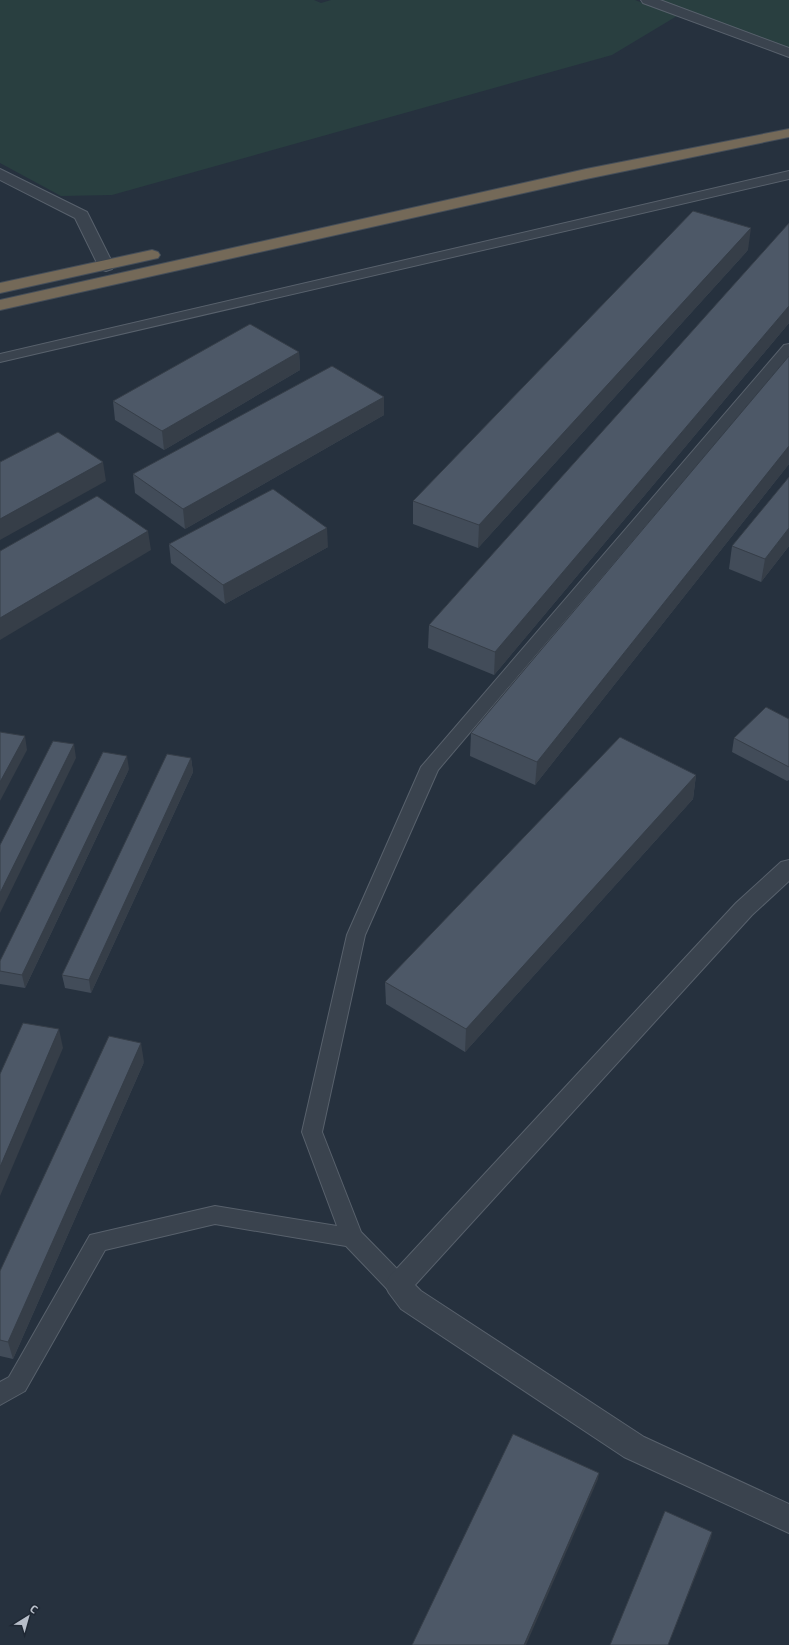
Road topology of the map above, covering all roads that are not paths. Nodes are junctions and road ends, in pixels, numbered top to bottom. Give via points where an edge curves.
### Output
1 (648, 0) edge
2 (789, 53) edge
3 (766, 123) dead end
4 (789, 133) edge
5 (0, 174) edge
6 (789, 175) edge
7 (317, 219) dead end
8 (164, 253) dead end
9 (106, 266) junction
10 (0, 288) edge
11 (0, 305) edge
12 (789, 348) edge
13 (0, 358) edge
14 (789, 868) edge
15 (352, 1238) junction
16 (398, 1285) junction
17 (0, 1394) edge
18 (789, 1519) edge

1 - 2 street
3 - 7 highway via 596,157
4 - 11 highway via 572,177
5 - 9 street via 81,215
6 - 13 lane
8 - 9 highway
9 - 10 highway
12 - 15 lane via 430,767 356,935 312,1132
14 - 16 street via 744,909
15 - 16 lane
15 - 17 lane via 215,1215 98,1242 16,1384
16 - 18 street via 411,1300 634,1447

